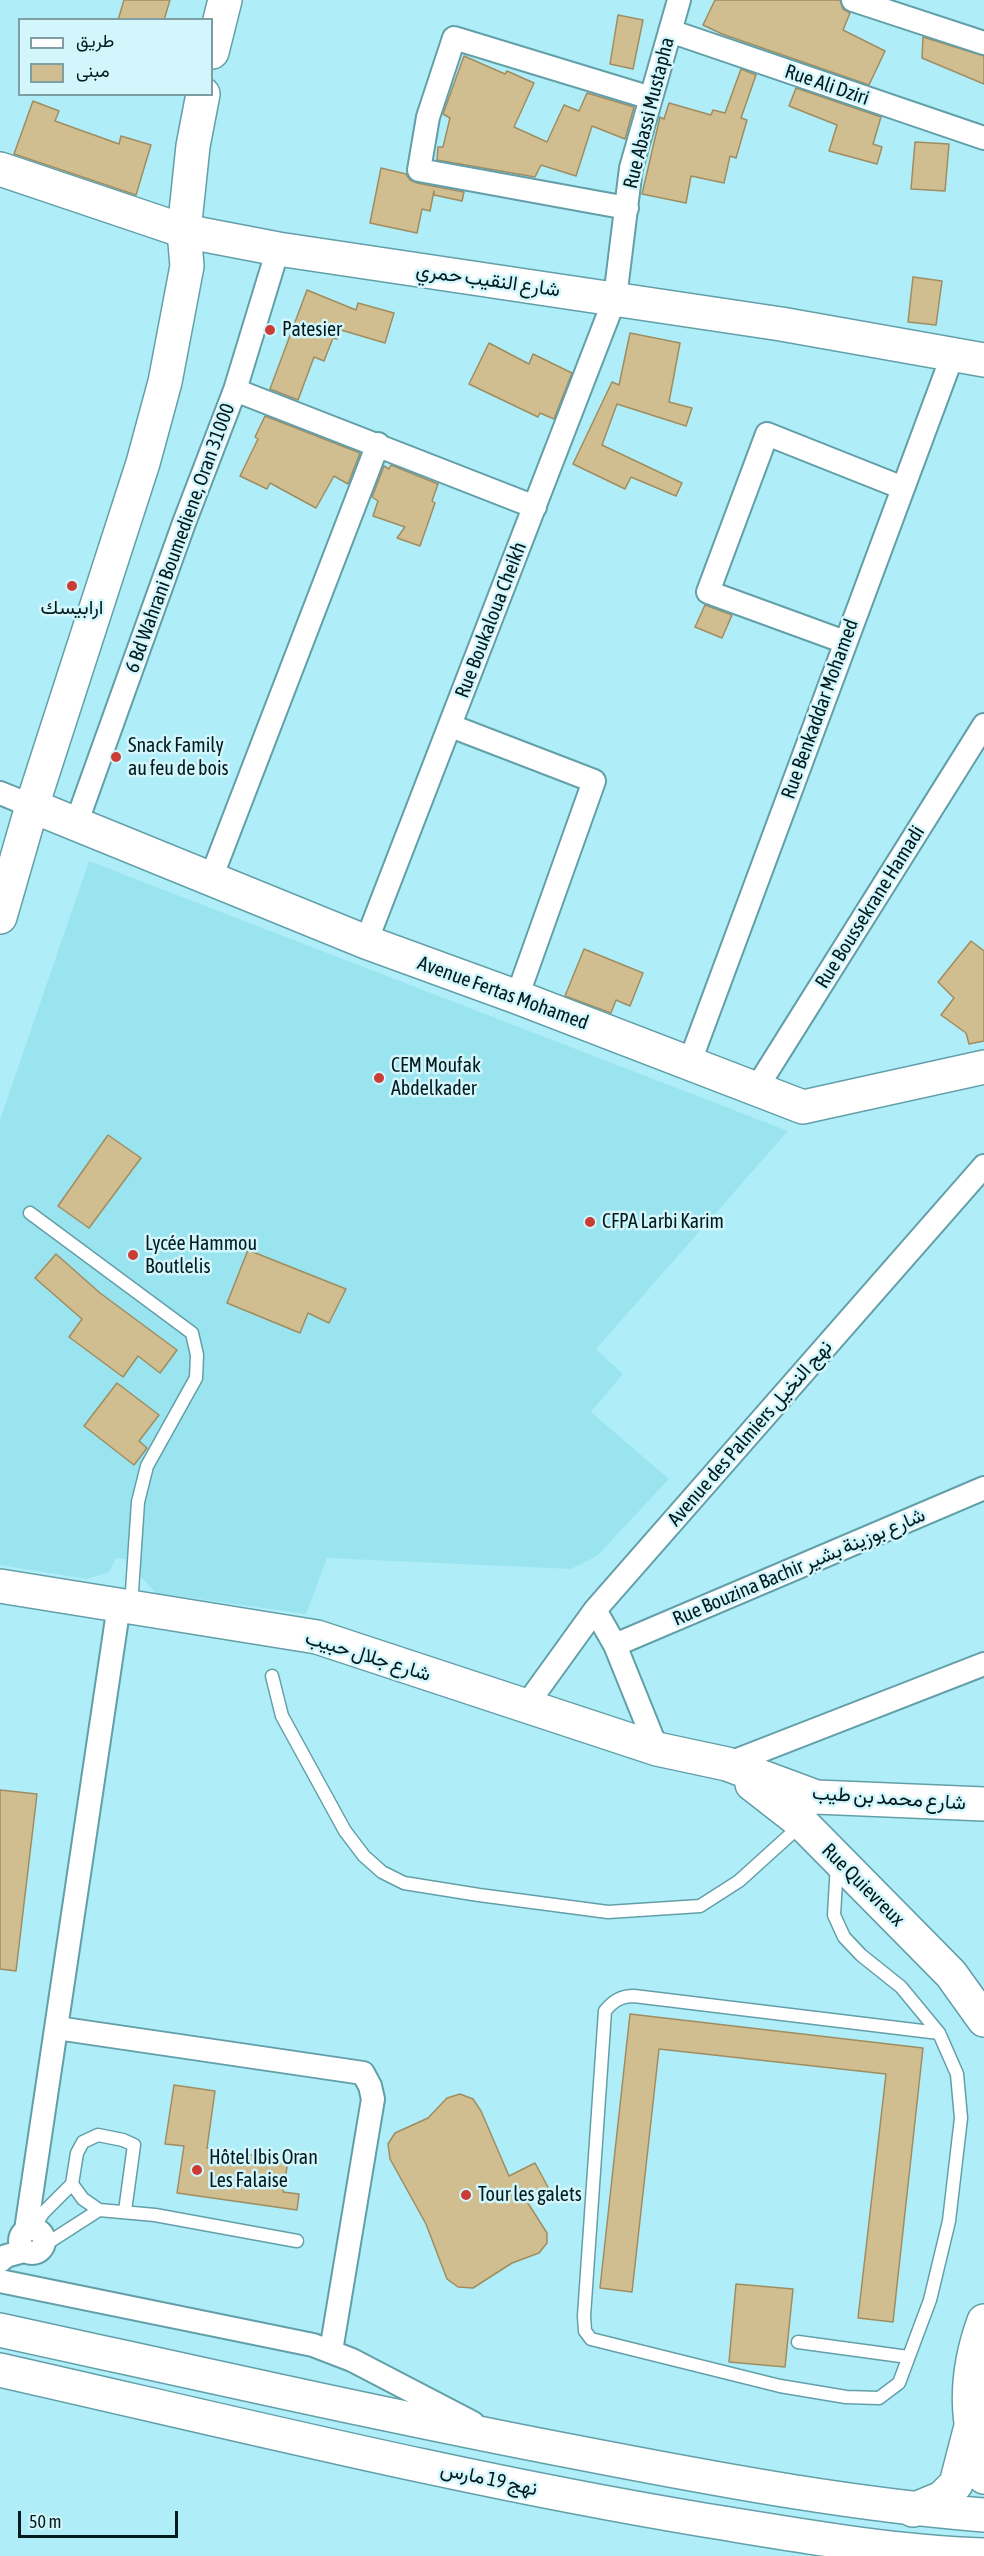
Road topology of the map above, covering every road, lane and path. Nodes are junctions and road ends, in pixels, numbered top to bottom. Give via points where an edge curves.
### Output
1 (225, 0) edge
2 (679, 0) edge
3 (853, 0) edge
4 (670, 31) junction
5 (984, 44) edge
6 (213, 48) edge
7 (203, 96) edge
8 (651, 98) junction
9 (984, 138) edge
10 (0, 169) edge
11 (627, 208) junction
12 (184, 231) junction
13 (278, 249) junction
14 (615, 298) junction
15 (969, 357) edge
16 (235, 390) junction
17 (378, 444) junction
18 (903, 488) junction
19 (535, 507) junction
20 (845, 642) junction
21 (984, 725) edge
22 (451, 726) junction
23 (0, 793) edge
24 (32, 806) junction
25 (76, 825) junction
26 (212, 878) junction
27 (0, 917) edge
28 (366, 942) junction
29 (518, 997) junction
30 (689, 1064) junction
31 (984, 1068) edge
32 (756, 1089) junction
33 (984, 1166) edge
34 (30, 1213) dead end
35 (984, 1488) edge
36 (0, 1586) edge
37 (125, 1606) junction
38 (595, 1610) junction
39 (615, 1645) junction
40 (984, 1664) edge
41 (272, 1676) dead end
42 (525, 1707) junction
43 (657, 1749) junction
44 (727, 1764) junction
45 (984, 1804) edge
46 (802, 1823) junction
47 (837, 1858) junction
48 (984, 2020) edge
49 (57, 2028) junction
50 (939, 2033) junction
51 (72, 2184) junction
52 (99, 2210) junction
53 (125, 2211) junction
54 (297, 2241) dead end
55 (32, 2242) junction
56 (0, 2261) edge
57 (0, 2281) edge
58 (43, 2288) junction
59 (983, 2325) edge
60 (0, 2330) edge
61 (798, 2342) dead end
62 (331, 2351) junction
63 (908, 2357) junction
64 (0, 2370) edge
65 (970, 2429) junction
66 (504, 2439) junction
67 (984, 2477) edge
68 (913, 2510) junction
69 (984, 2516) edge
70 (984, 2555) edge

1 - 6 main road
2 - 4 street, Rue Abassi Mustapha
3 - 5 street
4 - 8 street, Rue Abassi Mustapha
4 - 9 street, Rue Ali Dziri
7 - 12 main road
8 - 11 street, Rue Abassi Mustapha via 631,168
8 - 11 street via 454,38 428,117 419,170
10 - 12 main road, شارع النقيب حمري
11 - 14 street, Rue Abassi Mustapha
12 - 13 main road, شارع النقيب حمري
12 - 24 main road via 187,266 165,382 143,463
13 - 14 main road, شارع النقيب حمري
13 - 16 street, 6 Bd Wahrani Boumediene, Oran 31000
14 - 15 main road, شارع النقيب حمري
14 - 19 street, Rue Boukaloua Cheikh
15 - 18 street, Rue Benkaddar Mohamed
16 - 17 street
16 - 25 street, 6 Bd Wahrani Boumediene, Oran 31000
17 - 19 street
17 - 26 street
18 - 20 street, Rue Benkaddar Mohamed
18 - 20 street via 766,434 708,592
19 - 22 street, Rue Boukaloua Cheikh
20 - 30 street, Rue Benkaddar Mohamed
21 - 32 street, Rue Boussekrane Hamadi
22 - 28 street, Rue Boukaloua Cheikh
22 - 29 street via 594,781
23 - 24 street
24 - 25 main road, Avenue Fertas Mohamed
24 - 27 main road
25 - 26 main road, Avenue Fertas Mohamed
26 - 28 main road, Avenue Fertas Mohamed
28 - 29 main road, Avenue Fertas Mohamed
29 - 30 main road, Avenue Fertas Mohamed
30 - 32 main road, Avenue Fertas Mohamed
31 - 32 main road, Avenue Fertas Mohamed via 803,1107
33 - 38 street, Avenue des Palmiers نهج النخيل
34 - 37 lane via 192,1333 197,1355 196,1378 147,1466 138,1502
35 - 39 street, Rue Bouzina Bachir شارع بوزينة بشير
36 - 37 main road, شارع جلال حبيب
37 - 42 main road, شارع جلال حبيب via 317,1637
37 - 49 street
38 - 39 street
38 - 42 street, Avenue des Palmiers نهج النخيل
39 - 43 street
40 - 44 street
41 - 46 lane via 282,1716 345,1831 382,1872 404,1883 608,1912 700,1906 739,1881
42 - 43 main road, شارع جلال حبيب
43 - 44 main road, شارع جلال حبيب
44 - 45 main road, شارع محمد بن طيب via 816,1797
44 - 46 main road, Rue Quievreux
46 - 47 main road, Rue Quievreux
47 - 48 main road, Rue Quievreux via 951,1974
47 - 50 lane via 834,1915 844,1937 900,1987
49 - 55 street
49 - 62 street via 363,2073 373,2099
50 - 63 lane via 957,2074 961,2118 949,2220 930,2300
50 - 63 lane via 634,1996 617,1999 605,2011 585,2316 585,2331 591,2339 780,2386 869,2399 879,2398 899,2383
51 - 52 lane via 83,2199
51 - 53 lane via 77,2153 83,2142 98,2135 134,2145
51 - 55 lane via 43,2213
52 - 53 lane
52 - 55 lane
53 - 54 lane
55 - 56 street
55 - 58 street
57 - 58 street
58 - 62 street
59 - 65 main road via 968,2388
60 - 66 main road
61 - 63 lane
62 - 66 street
64 - 70 main road, نهج 19 مارس via 607,2504 860,2545
65 - 67 main road
65 - 68 main road via 956,2484 942,2498
66 - 68 main road via 697,2476
68 - 69 main road

